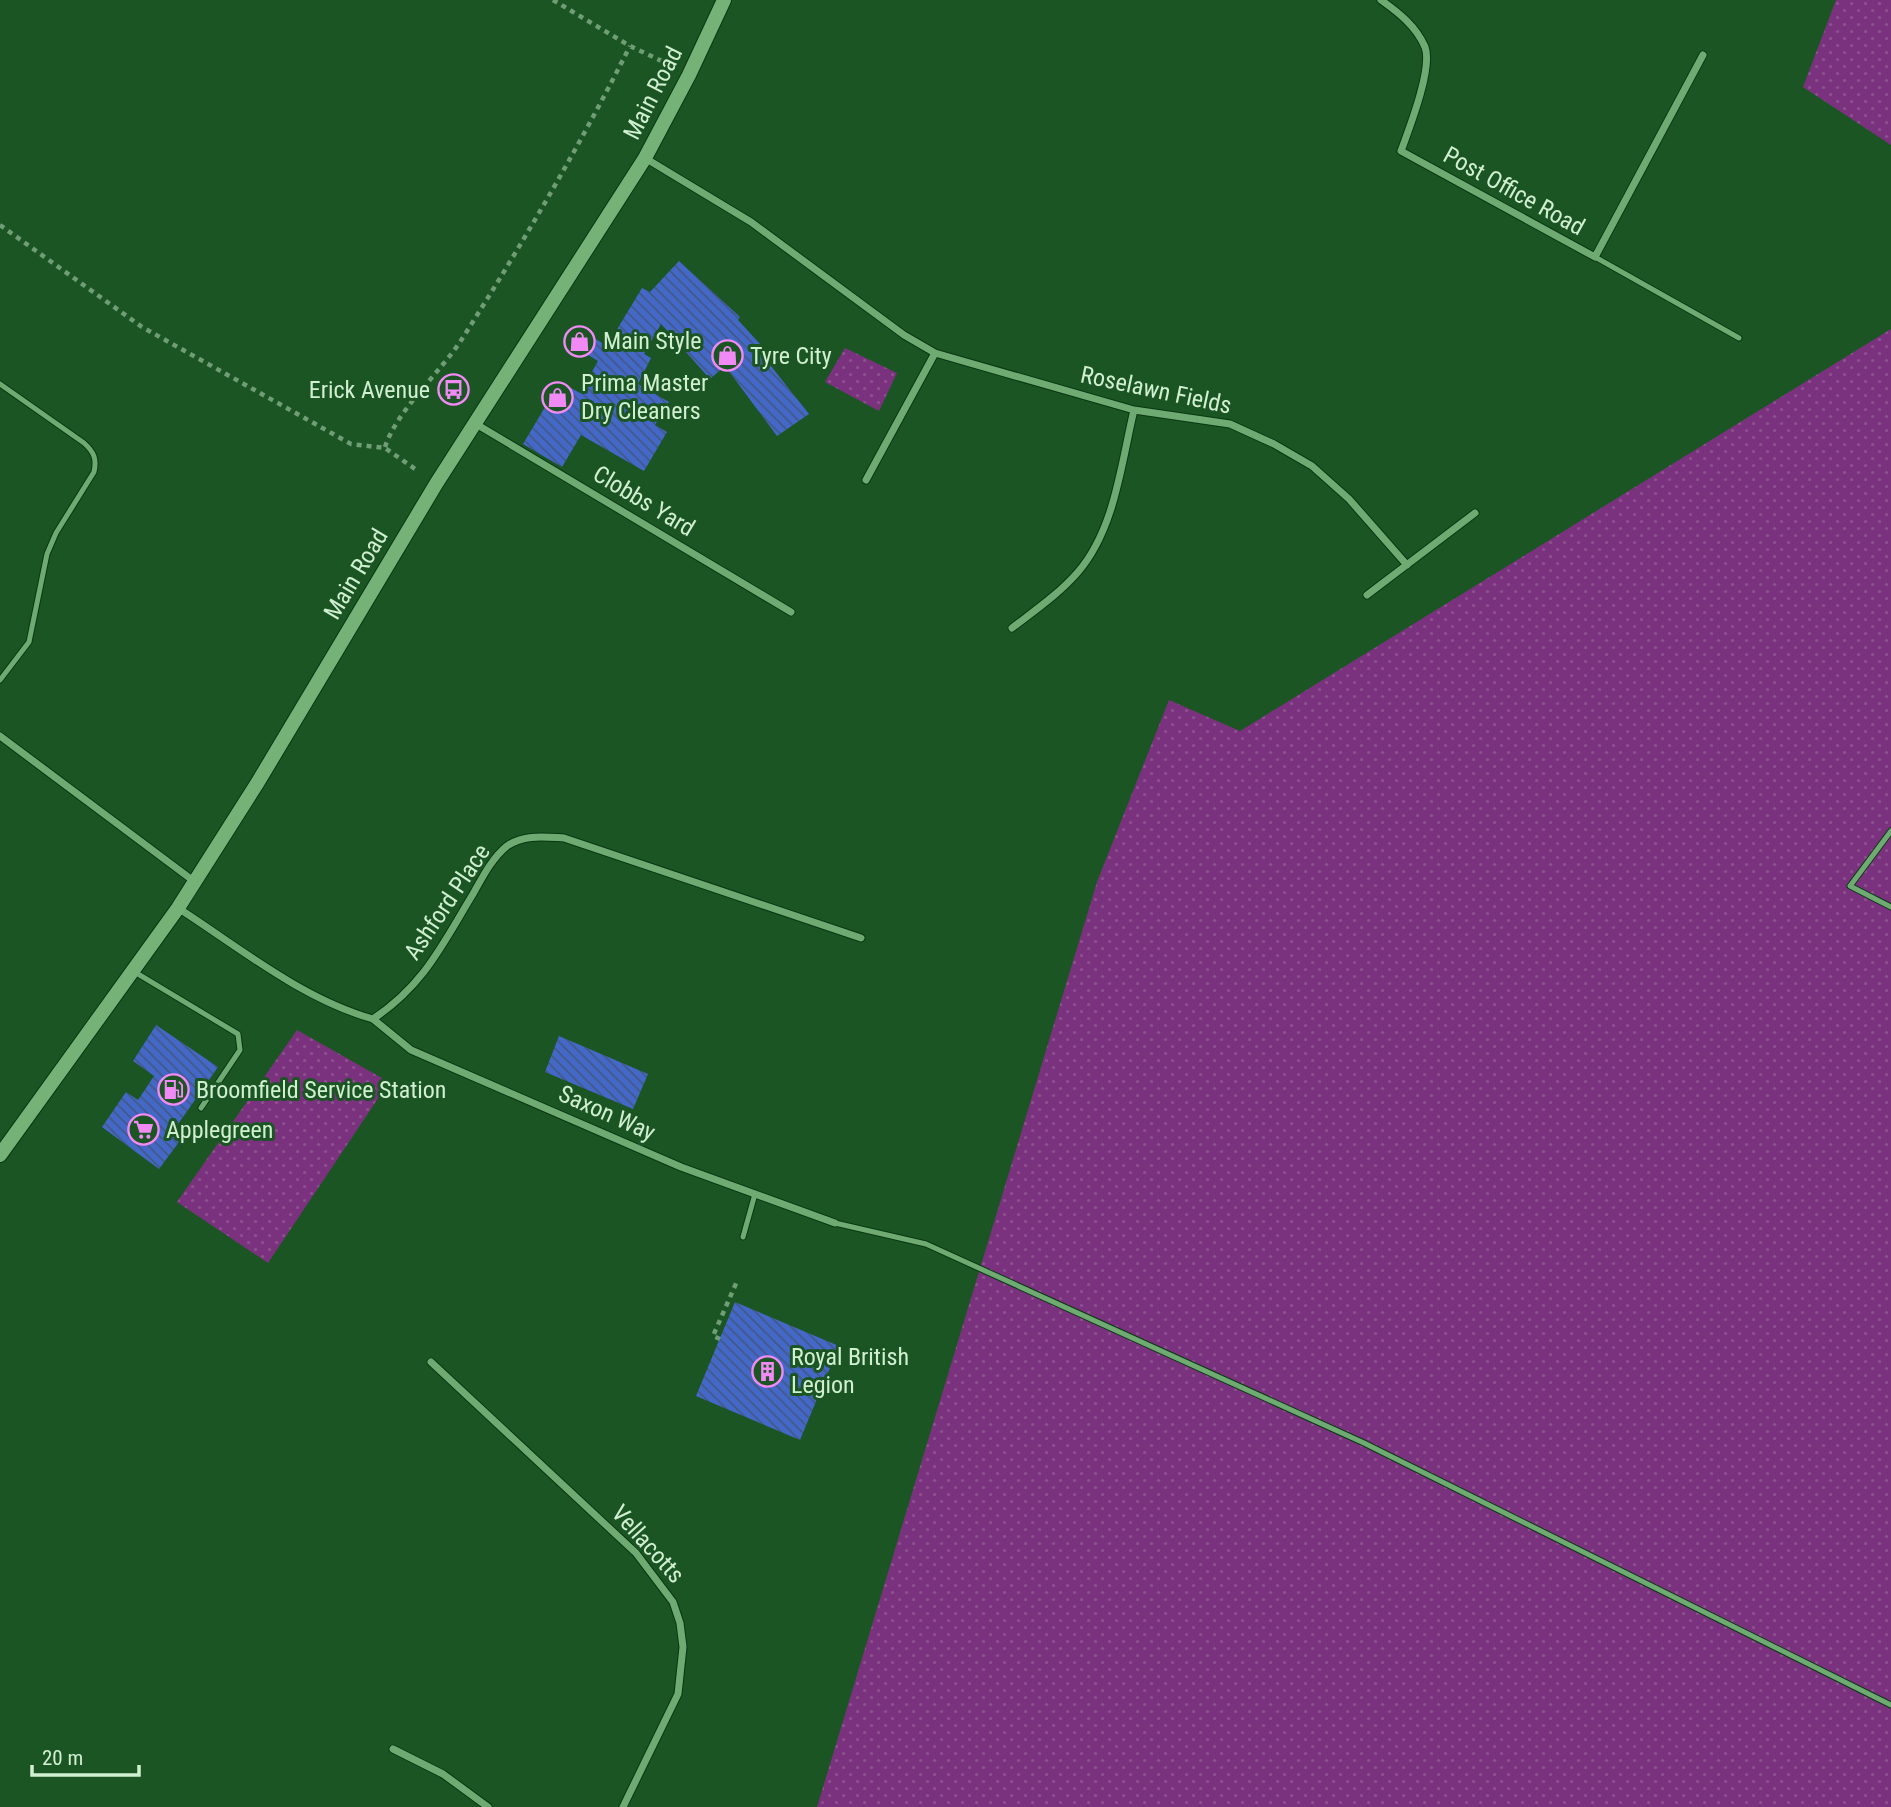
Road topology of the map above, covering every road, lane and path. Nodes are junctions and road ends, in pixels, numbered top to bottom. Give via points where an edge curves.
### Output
1 (553, 0) edge
2 (724, 0) edge
3 (1381, 0) edge
4 (630, 46) junction
5 (1703, 55) dead end
6 (689, 75) junction
7 (645, 158) junction
8 (0, 225) edge
9 (1595, 257) junction
10 (1739, 338) dead end
11 (935, 353) junction
12 (0, 384) edge
13 (1134, 410) junction
14 (476, 424) junction
15 (385, 448) junction
16 (866, 480) dead end
17 (436, 484) junction
18 (1475, 513) dead end
19 (1407, 565) junction
20 (1367, 595) dead end
21 (791, 612) dead end
22 (1012, 628) dead end
23 (0, 680) edge
24 (0, 736) edge
25 (1891, 831) edge
26 (195, 882) junction
27 (1891, 907) edge
28 (178, 908) junction
29 (861, 938) dead end
30 (133, 971) junction
31 (373, 1019) junction
32 (201, 1108) dead end
33 (0, 1155) edge
34 (755, 1194) junction
35 (835, 1223) joint
36 (743, 1237) dead end
37 (738, 1279) dead end
38 (720, 1339) dead end
39 (431, 1362) dead end
40 (1891, 1705) edge
41 (393, 1749) dead end
42 (488, 1807) edge
43 (623, 1807) edge

1 - 4 path
2 - 6 main road, Main Road
3 - 9 street, Post Office Road via 1407,19 1426,49 1423,87 1401,151
4 - 6 path
4 - 15 path via 550,197 462,339 393,427
5 - 9 street, Post Office Road
6 - 7 main road, Main Road
7 - 11 street, Roselawn Fields via 751,222
7 - 14 main road, Main Road
8 - 15 path via 142,327 252,391 351,444
9 - 10 lane
11 - 13 street, Roselawn Fields
11 - 16 street
12 - 23 lane via 84,443 96,462 47,554 29,642
13 - 19 street, Roselawn Fields via 1230,424 1274,444 1312,466 1349,499
13 - 22 street via 1108,517 1094,548 1056,594
14 - 17 main road, Main Road
14 - 21 street, Clobbs Yard
15 - 17 path
17 - 26 main road, Main Road
18 - 19 street
19 - 20 street
24 - 26 street
25 - 27 lane via 1850,886
26 - 28 main road, Main Road
28 - 30 main road, Main Road
28 - 31 street via 315,997
29 - 31 street, Ashford Place via 564,838 531,836 508,846 492,863 425,971 401,1000
30 - 32 lane via 239,1034 240,1050
30 - 33 main road, Main Road
31 - 34 street, Saxon Way via 411,1050 681,1167
34 - 35 street, Saxon Way
34 - 36 lane
35 - 40 lane via 926,1244 1364,1443
37 - 38 path via 713,1336
39 - 43 street, Vellacotts via 636,1553 673,1602 683,1647 678,1694
41 - 42 street via 443,1774

